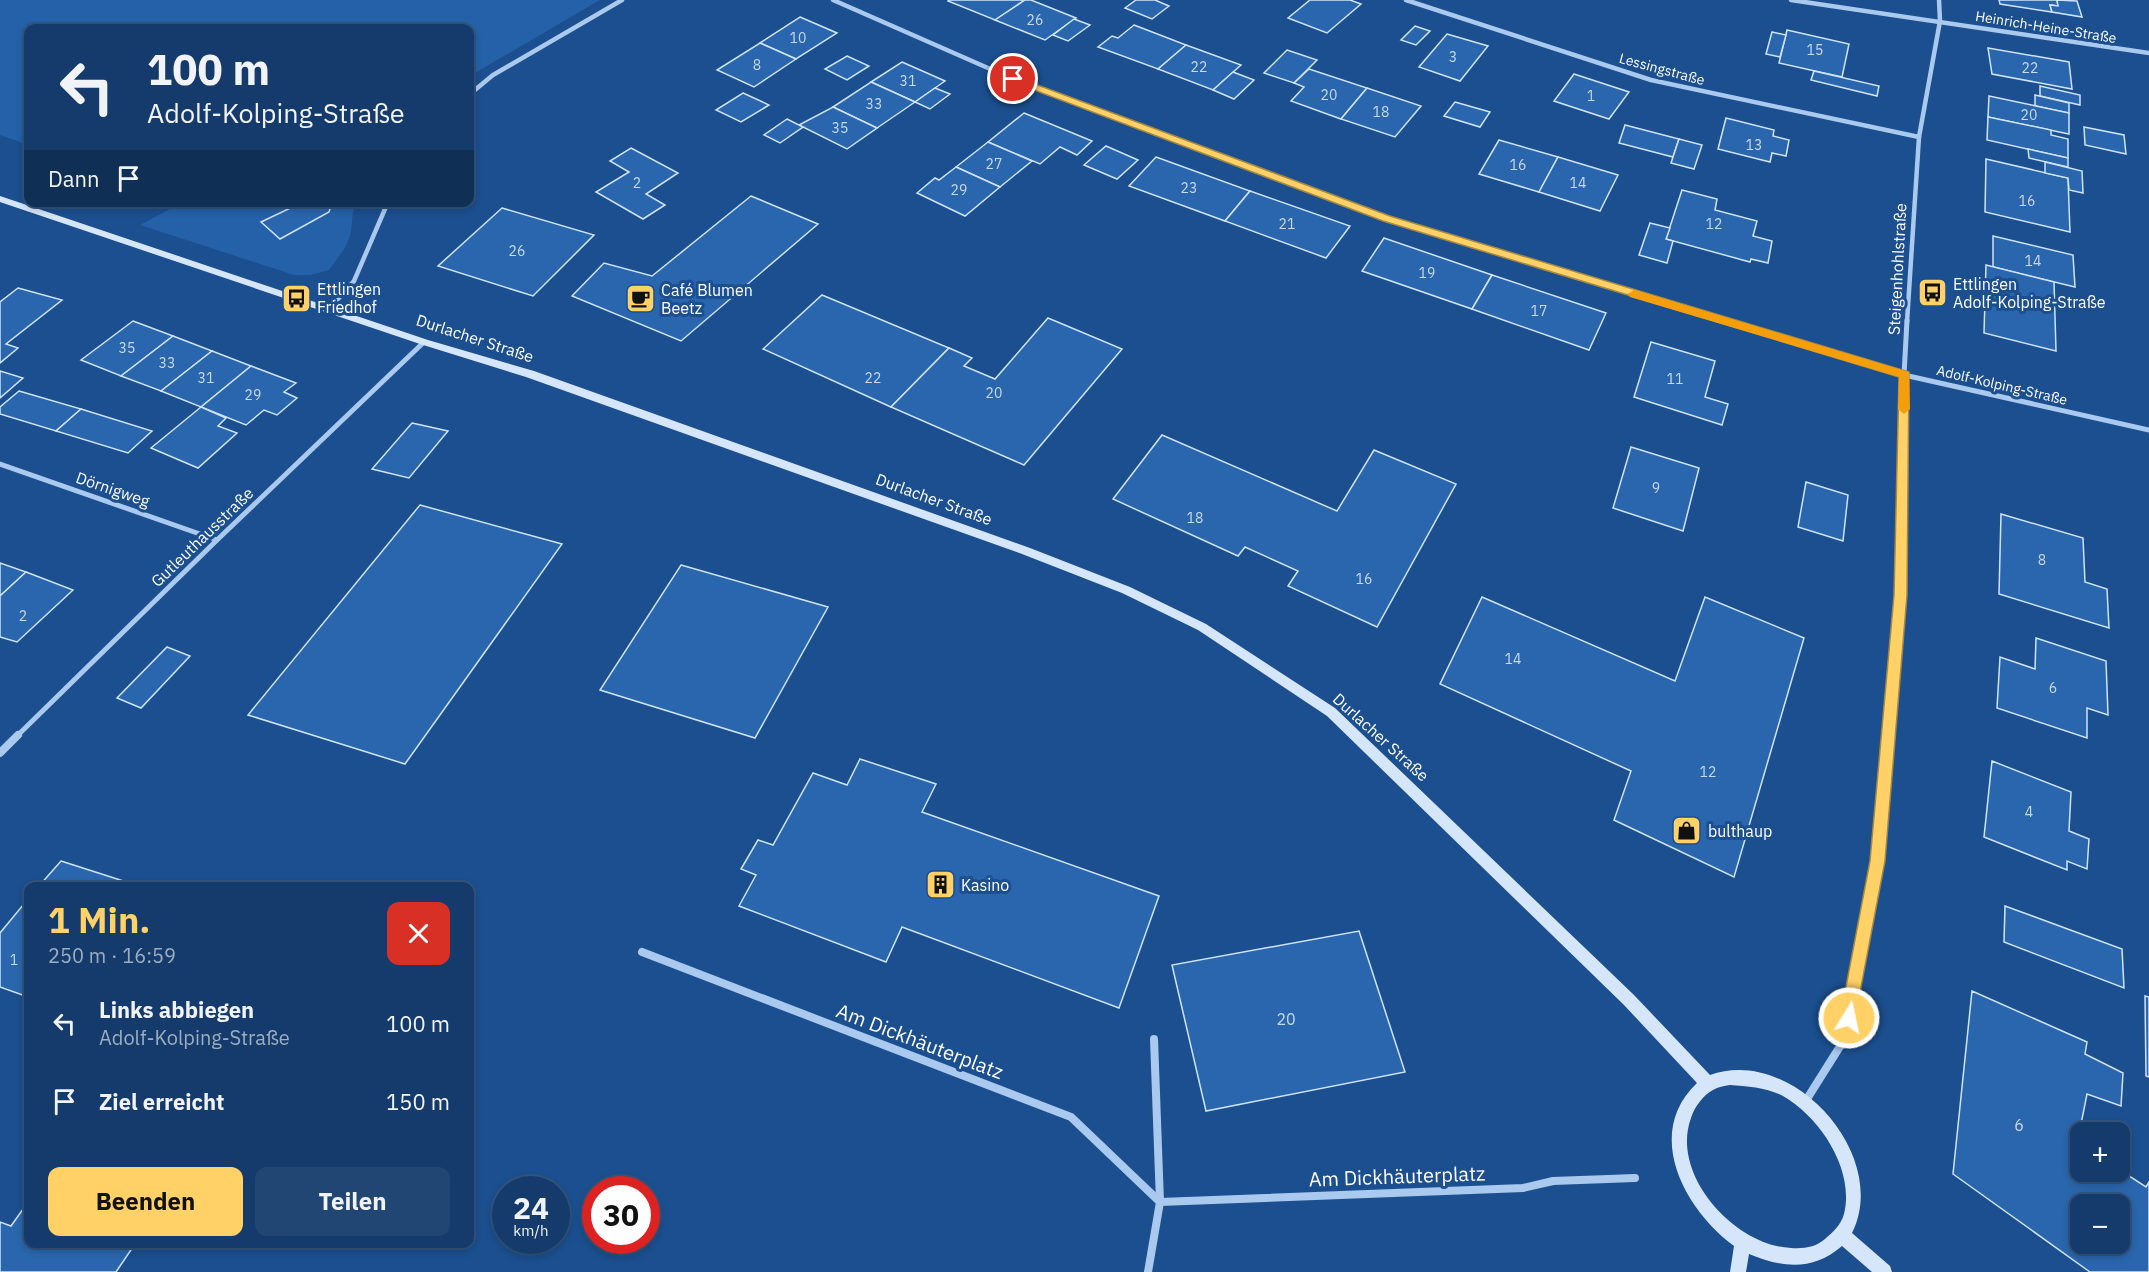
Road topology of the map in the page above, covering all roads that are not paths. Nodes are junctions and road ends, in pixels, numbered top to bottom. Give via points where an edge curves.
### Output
1 (622, 0) edge
2 (833, 0) edge
3 (1406, 0) edge
4 (1791, 0) edge
5 (1939, 0) edge
6 (1940, 21) junction
7 (2149, 53) edge
8 (474, 91) edge
9 (1919, 137) junction
10 (0, 200) edge
11 (386, 207) edge
12 (329, 309) junction
13 (424, 342) junction
14 (1905, 375) junction
15 (2149, 430) edge
16 (0, 464) edge
17 (217, 540) junction
18 (0, 753) edge
19 (642, 952) dead end
20 (1154, 1039) dead end
21 (1708, 1084) junction
22 (1805, 1102) junction
23 (1635, 1178) dead end
24 (1160, 1202) junction
25 (1843, 1236) junction
26 (1743, 1242) junction
27 (1148, 1272) edge
28 (1738, 1272) edge
29 (1884, 1272) edge

1 - 8 street via 493,75
2 - 14 street, Adolf-Kolping-Straße via 1013,79 1386,219
3 - 9 street, Lessingstraße via 1651,80
4 - 6 street, Heinrich-Heine-Straße
5 - 6 street, Steigenhohlstraße
6 - 7 street, Heinrich-Heine-Straße
6 - 9 street, Steigenhohlstraße
9 - 14 street, Steigenhohlstraße
10 - 12 main road, Durlacher Straße
11 - 12 street via 354,281
12 - 13 main road, Durlacher Straße
13 - 17 street, Gutleuthausstraße
13 - 21 main road, Durlacher Straße via 530,374 1026,551 1126,590 1202,627 1331,712 1629,999
14 - 15 street, Adolf-Kolping-Straße
14 - 22 street, Steigenhohlstraße via 1900,595 1877,861 1845,1040
16 - 17 street, Dörnigweg
17 - 18 street, Gutleuthausstraße
19 - 24 street, Am Dickhäuterplatz via 1071,1116
20 - 24 street
21 - 22 main road via 1730,1077 1754,1078 1780,1086
21 - 26 main road via 1692,1099 1682,1119 1679,1144 1685,1171 1698,1198 1718,1222
22 - 25 main road via 1828,1126 1845,1154 1853,1184 1853,1212
23 - 24 street, Am Dickhäuterplatz via 1553,1181 1523,1188
24 - 27 street
25 - 26 main road via 1824,1251 1799,1257 1771,1254
25 - 29 main road
26 - 28 main road

